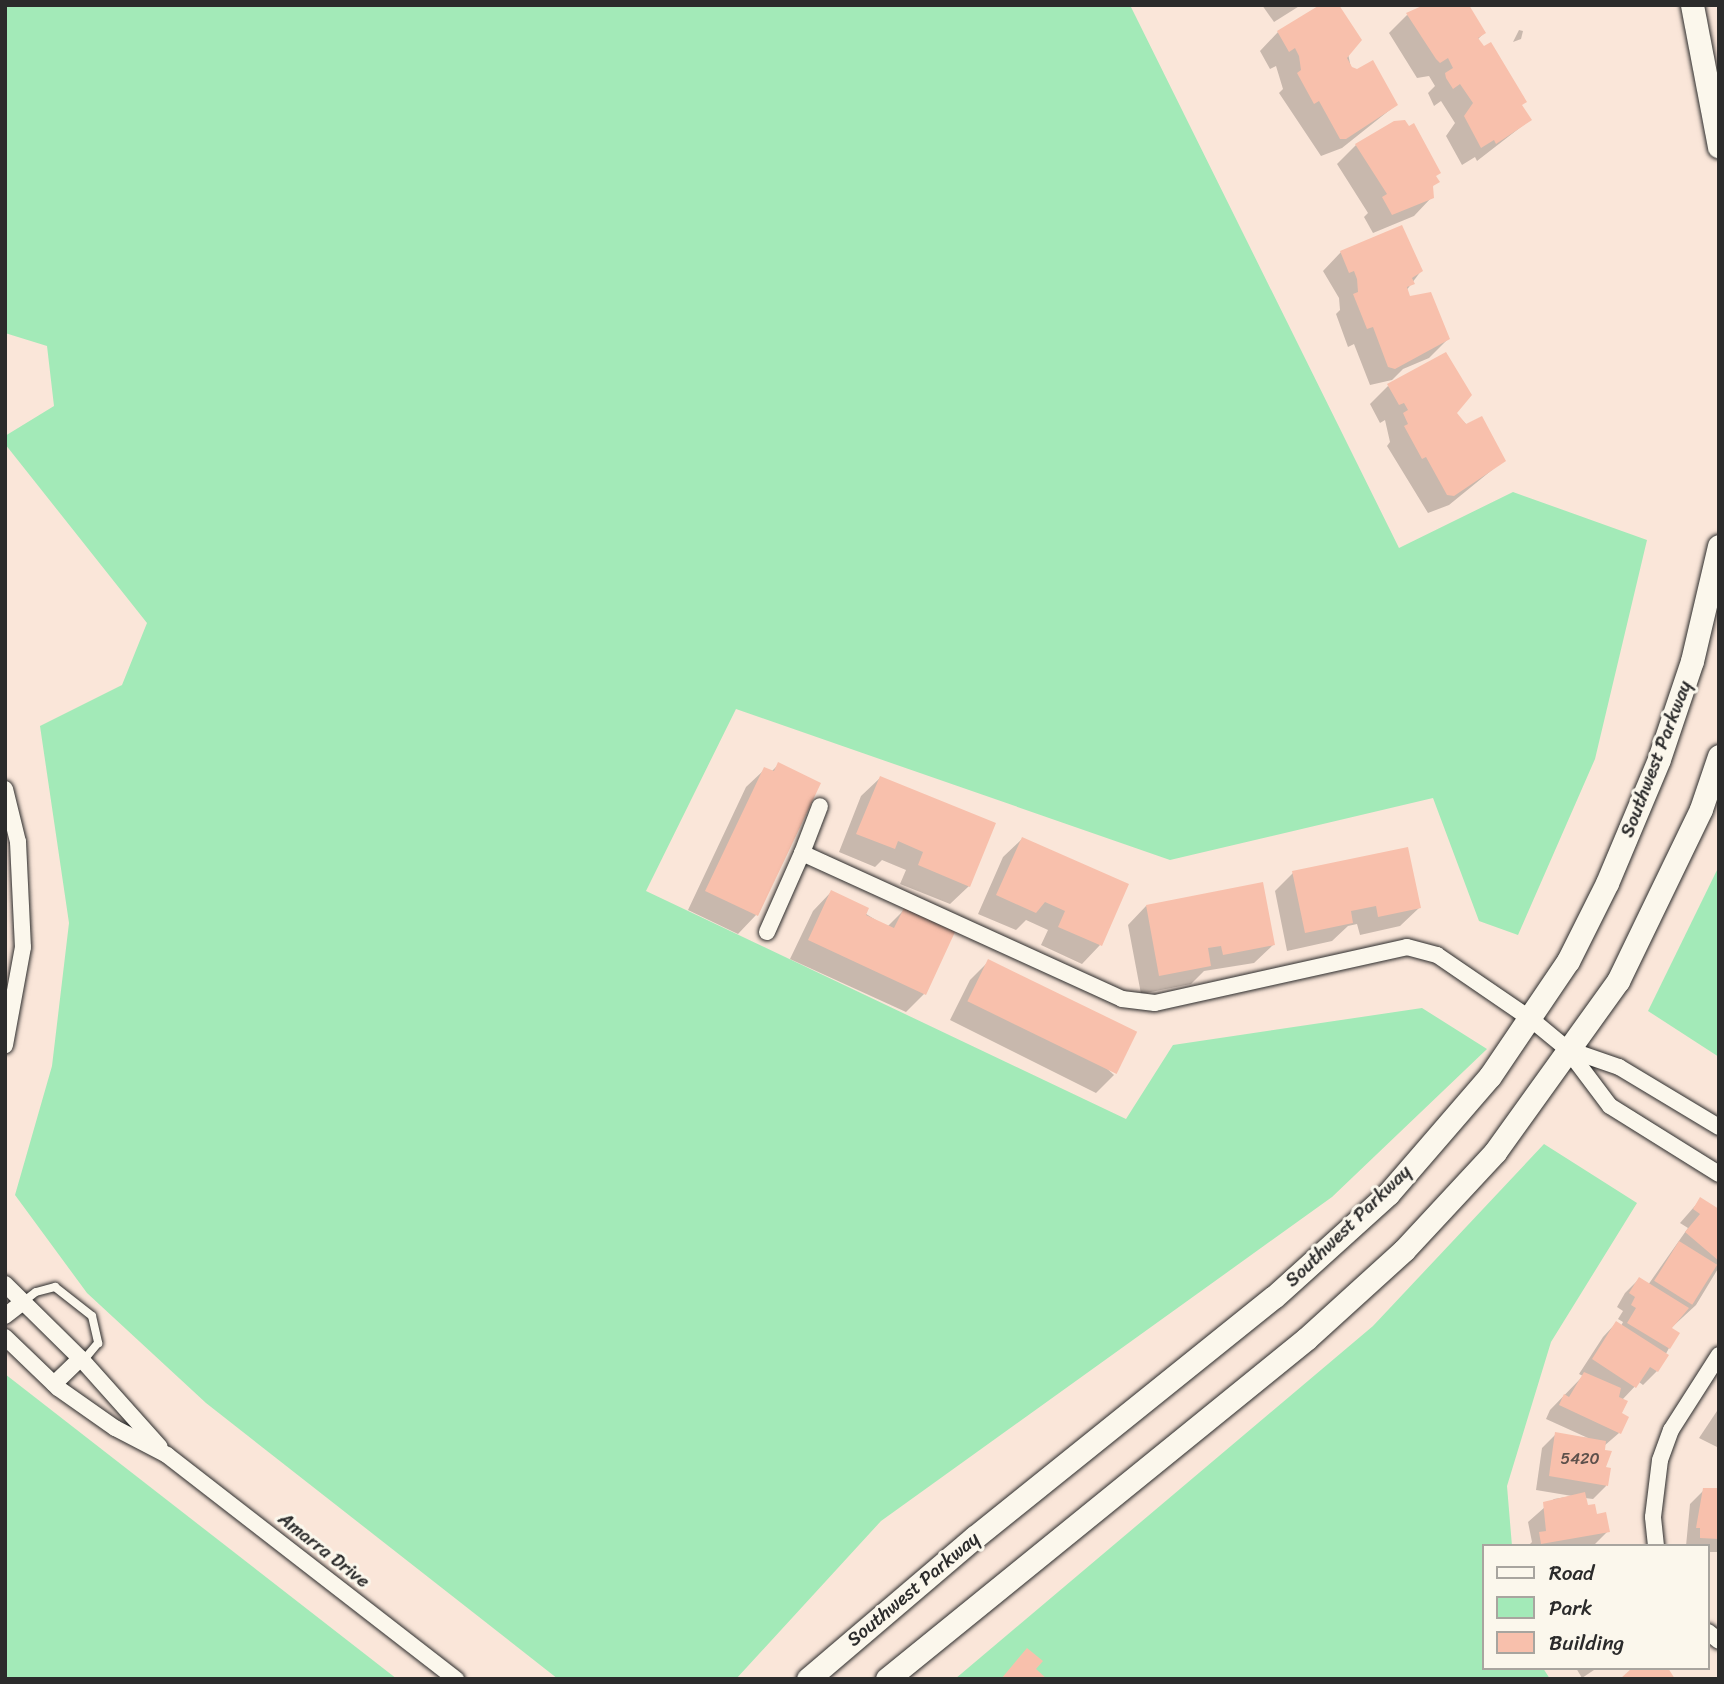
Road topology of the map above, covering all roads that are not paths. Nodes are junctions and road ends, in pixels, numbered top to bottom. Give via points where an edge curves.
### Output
1 (1692, 5) edge
2 (1719, 146) edge
3 (1719, 546) edge
4 (1719, 756) edge
5 (5, 789) edge
6 (820, 806) dead end
7 (802, 853) junction
8 (767, 932) dead end
9 (1532, 1020) junction
10 (5, 1045) edge
11 (1567, 1049) junction
12 (1719, 1127) edge
13 (1719, 1174) edge
14 (5, 1284) edge
15 (23, 1301) junction
16 (5, 1316) edge
17 (5, 1337) edge
18 (1719, 1354) edge
19 (82, 1359) junction
20 (54, 1384) junction
21 (167, 1455) junction
22 (1656, 1544) edge
23 (456, 1679) edge
24 (808, 1679) edge
25 (887, 1679) edge

1 - 2 main road
3 - 9 main road, Southwest Parkway via 1692,661 1659,759 1602,894
4 - 11 main road via 1701,809 1618,981
5 - 10 street via 18,842 23,947
6 - 7 street
7 - 8 street
7 - 9 street via 1122,999 1155,1003 1407,947 1437,955
9 - 11 street
9 - 24 main road, Southwest Parkway via 1490,1076 1377,1204 1274,1297 965,1545
11 - 12 street via 1619,1067
11 - 13 street via 1611,1106
11 - 25 main road via 1495,1152 1404,1250 1306,1339
14 - 15 street, Amarra Drive
15 - 16 street
15 - 19 street, Amarra Drive
15 - 19 lane via 55,1287 92,1316 98,1343
17 - 20 street, Amarra Drive
18 - 22 street via 1671,1430 1660,1460 1653,1517
19 - 20 street
19 - 21 street, Amarra Drive
20 - 21 street, Amarra Drive via 115,1428
21 - 23 street, Amarra Drive

